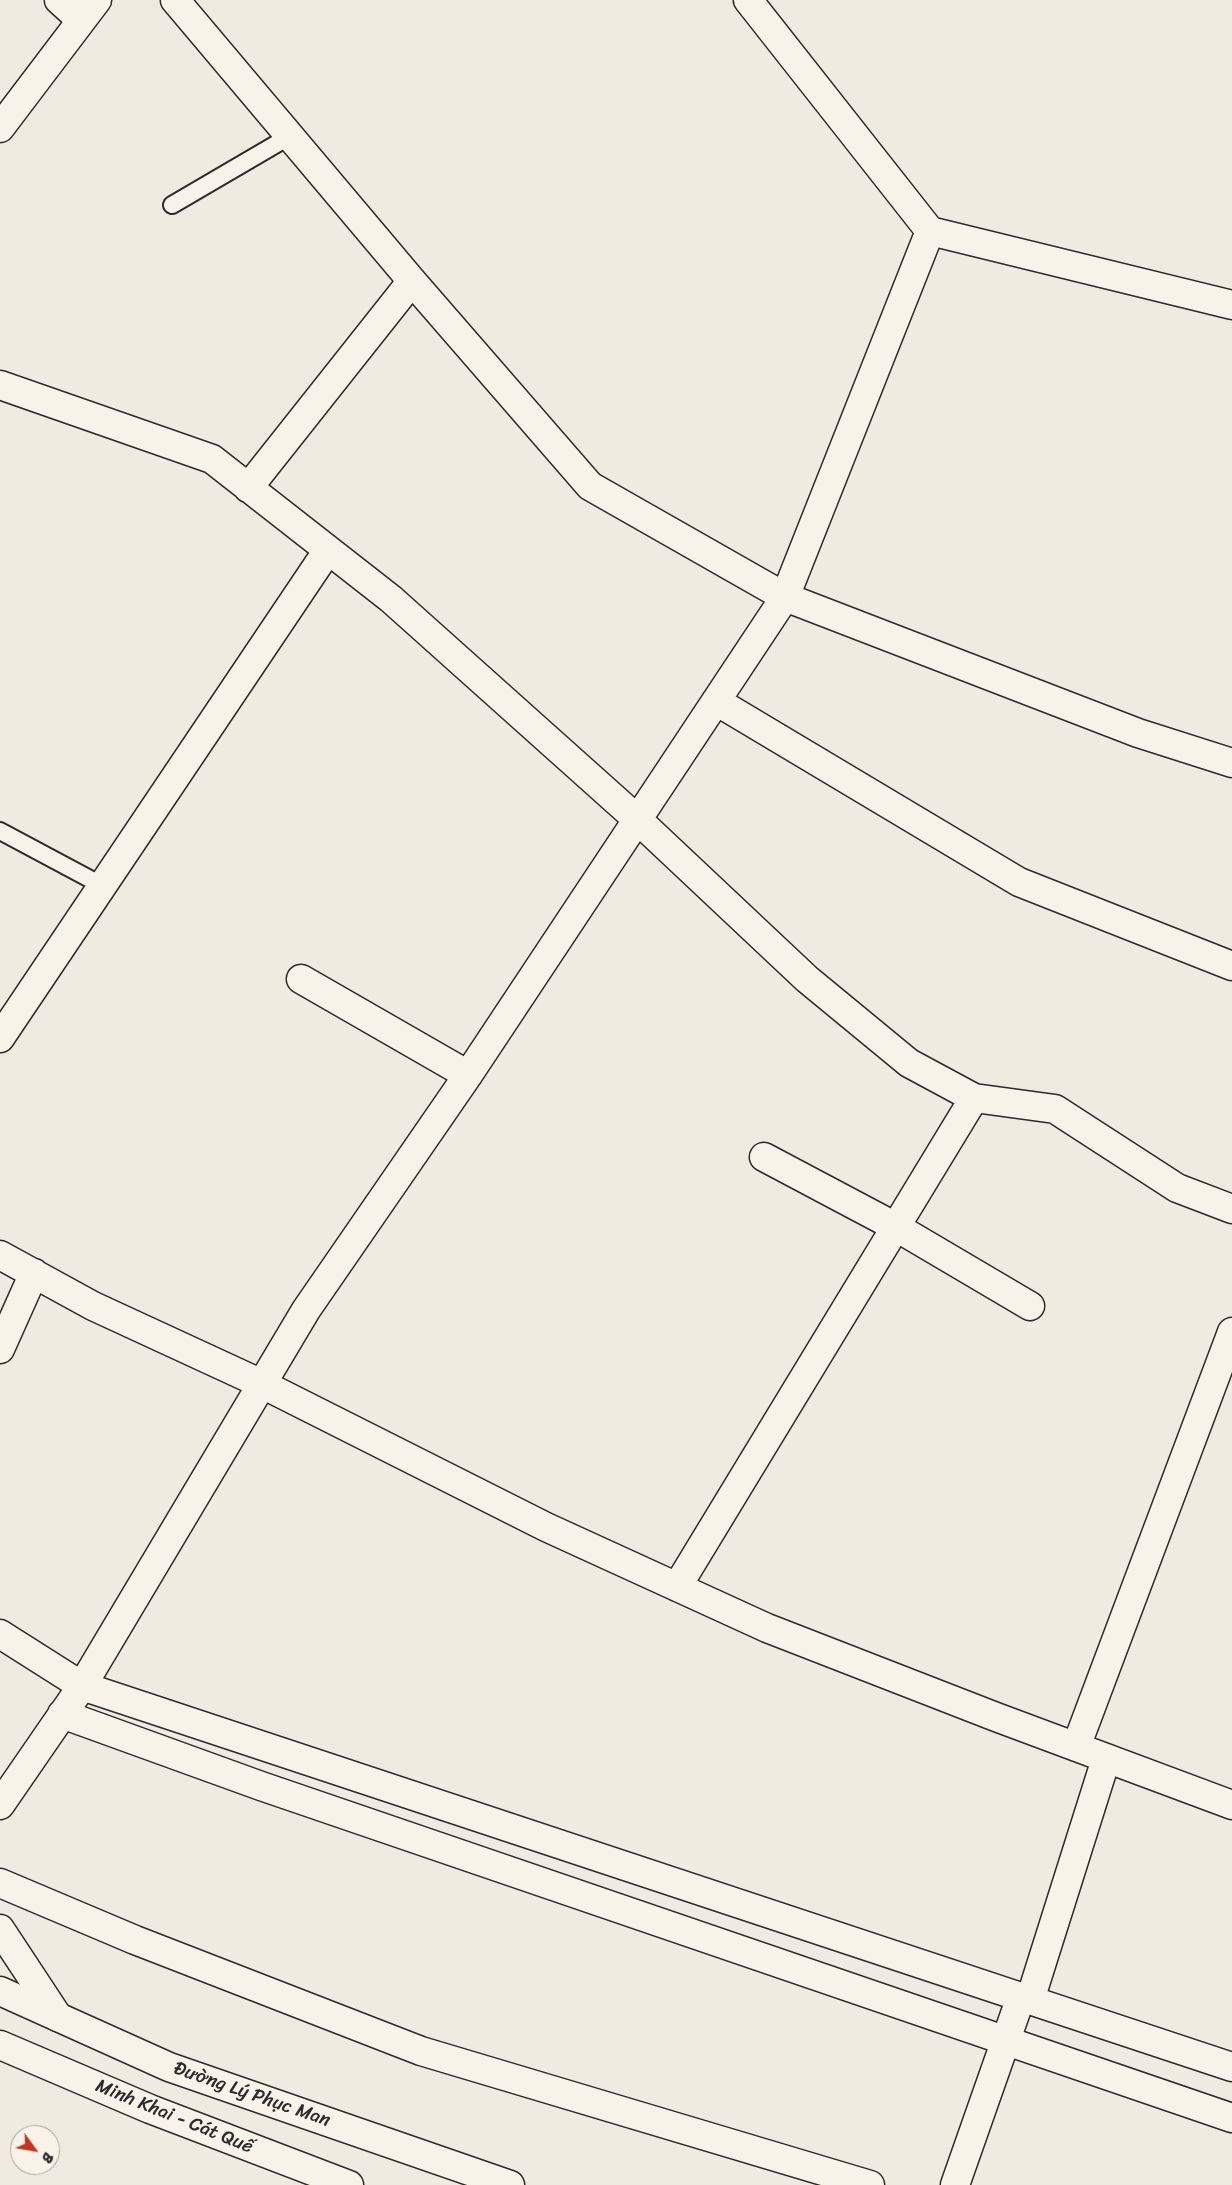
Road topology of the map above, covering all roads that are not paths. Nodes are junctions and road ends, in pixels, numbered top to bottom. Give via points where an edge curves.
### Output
1 (59, 0) edge
2 (176, 0) edge
3 (748, 0) edge
4 (89, 10) edge
5 (0, 128) edge
6 (290, 136) junction
7 (172, 205) dead end
8 (930, 231) junction
9 (412, 281) junction
10 (1226, 299) edge
11 (0, 385) edge
12 (248, 488) junction
13 (328, 550) junction
14 (785, 597) junction
15 (716, 701) junction
16 (1232, 763) edge
17 (638, 820) junction
18 (0, 831) edge
19 (102, 886) junction
20 (1232, 966) edge
21 (301, 979) dead end
22 (0, 1038) edge
23 (468, 1075) junction
24 (974, 1098) junction
25 (764, 1157) dead end
26 (1232, 1209) edge
27 (896, 1227) junction
28 (0, 1255) edge
29 (34, 1273) junction
30 (1030, 1306) dead end
31 (1230, 1344) edge
32 (0, 1349) edge
33 (262, 1384) junction
34 (677, 1587) junction
35 (0, 1634) edge
36 (82, 1686) junction
37 (62, 1714) junction
38 (1076, 1747) junction
39 (1106, 1759) junction
40 (0, 1805) edge
41 (1232, 1805) edge
42 (0, 1883) edge
43 (0, 1929) edge
44 (0, 1991) edge
45 (1025, 1998) junction
46 (58, 2017) junction
47 (1005, 2039) junction
48 (0, 2045) edge
49 (1232, 2067) edge
50 (1232, 2118) edge
51 (348, 2185) edge
52 (510, 2185) edge
53 (870, 2185) edge
54 (955, 2185) edge

1 - 4 street
2 - 6 street
3 - 8 street
4 - 5 street
6 - 7 lane
6 - 9 street
8 - 10 street
8 - 14 street
9 - 12 street
9 - 14 street via 590,486
11 - 12 street via 212,459
12 - 13 street
13 - 17 street via 391,599
13 - 19 street
14 - 15 street
14 - 16 street via 1138,733
15 - 17 street
15 - 20 street via 1019,882
17 - 23 street
17 - 24 street via 807,979 909,1063
18 - 19 lane
19 - 22 street
21 - 23 street
23 - 33 street via 306,1310
24 - 26 street via 1055,1109 1177,1188
24 - 27 street
25 - 27 street
27 - 30 street
27 - 34 street
28 - 29 street
29 - 32 street
29 - 33 street via 93,1306
31 - 38 street
33 - 34 street via 546,1527
33 - 36 street
34 - 38 street via 767,1628
35 - 36 street
36 - 37 street
36 - 45 street
37 - 40 street
37 - 47 street via 270,1790
38 - 39 street
39 - 41 street
39 - 45 street
42 - 53 street via 135,1940 421,2051
43 - 46 street
44 - 46 street, Đường Lý Phục Man
45 - 47 street
45 - 49 street
46 - 52 street, Đường Lý Phục Man via 169,2067
47 - 50 street
47 - 54 street
48 - 51 street, Minh Khai - Cát Quế via 150,2109

